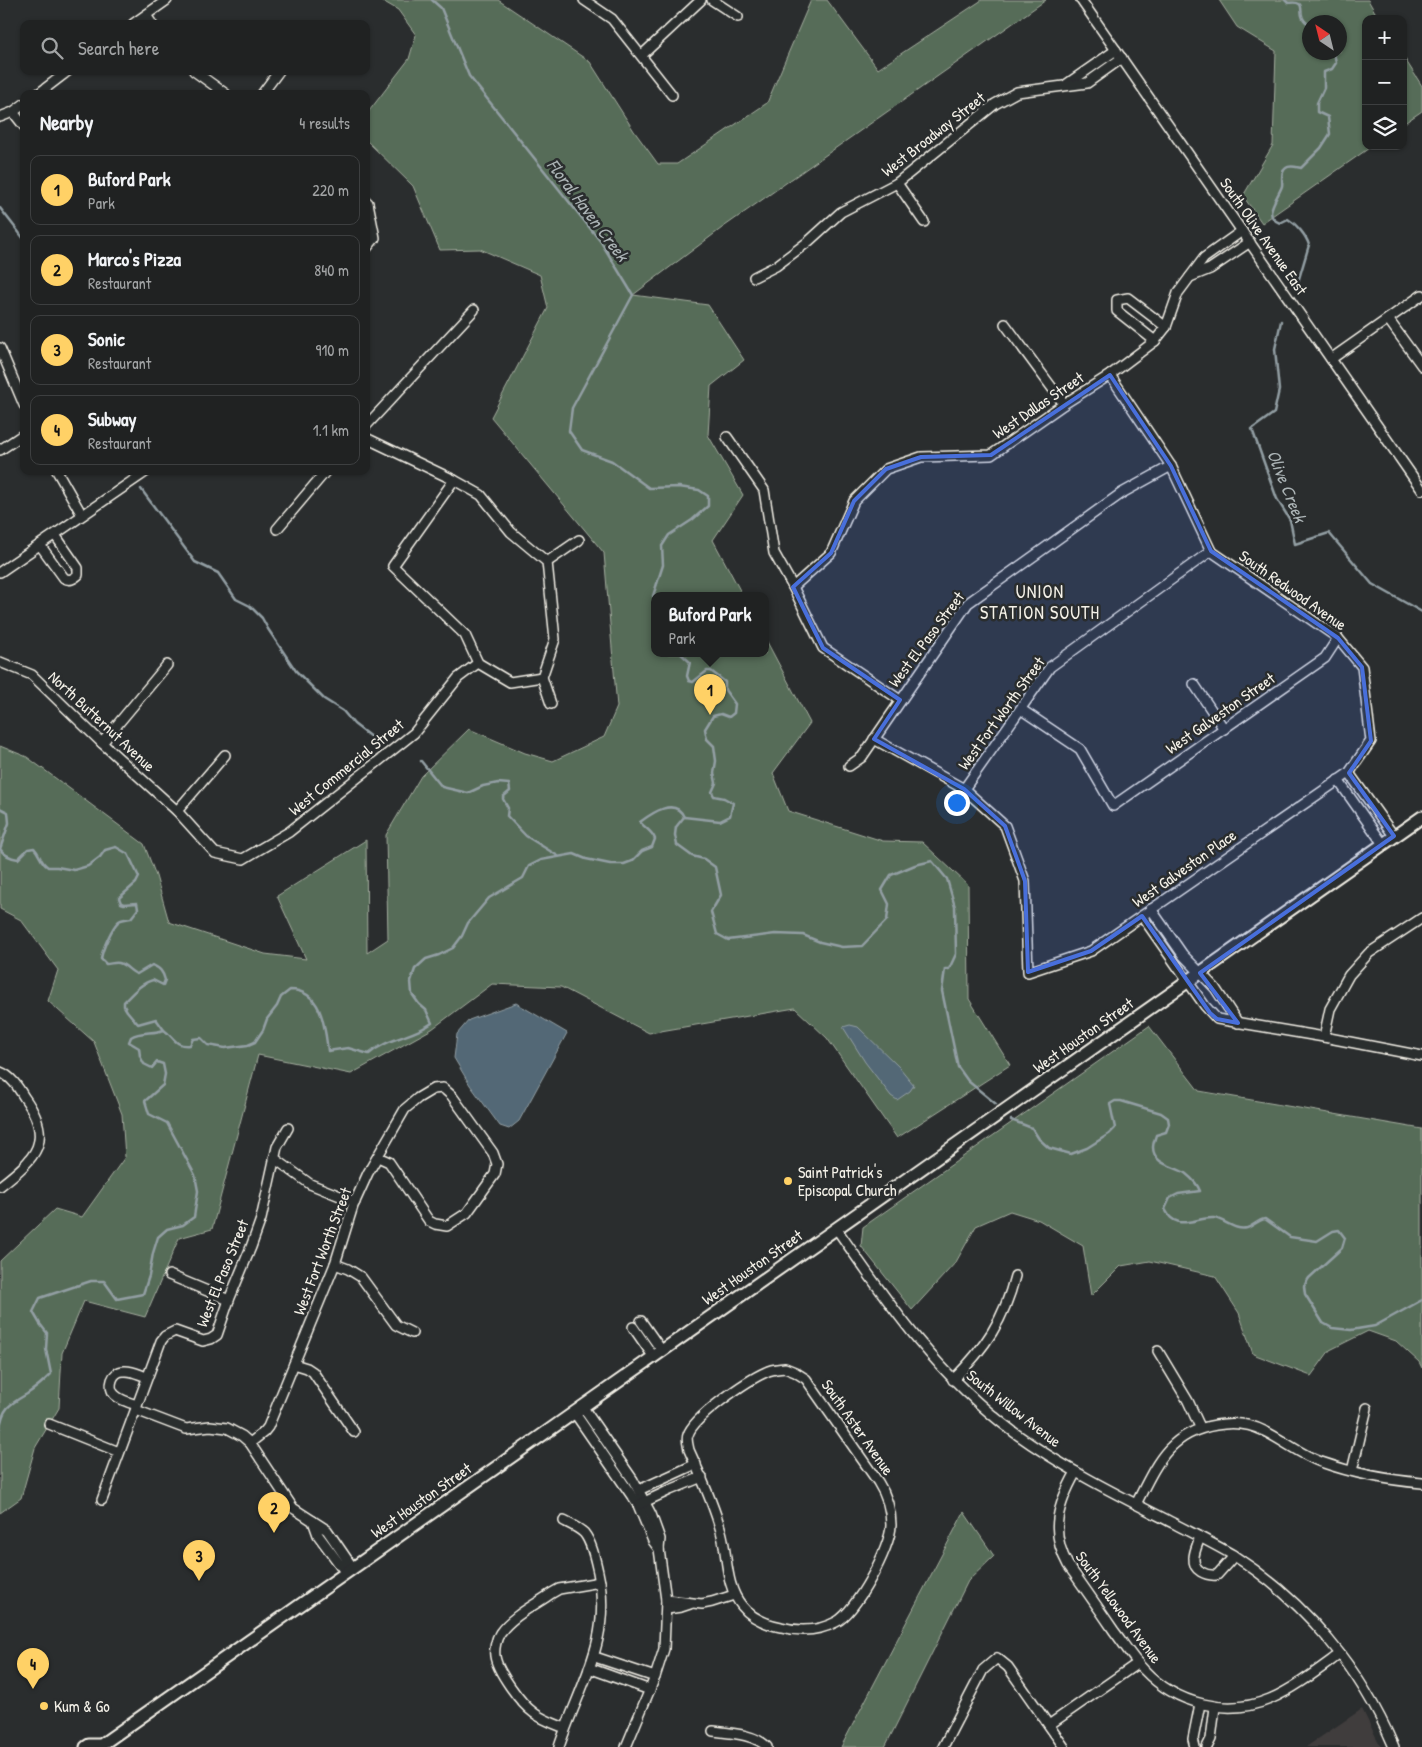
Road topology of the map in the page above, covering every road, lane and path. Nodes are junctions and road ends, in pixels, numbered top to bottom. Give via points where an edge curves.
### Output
1 (167, 0) edge
2 (584, 0) edge
3 (701, 0) edge
4 (712, 0) edge
5 (1080, 0) edge
6 (146, 15) junction
7 (738, 17) dead end
8 (139, 20) edge
9 (149, 20) edge
10 (1119, 54) junction
11 (642, 55) junction
12 (63, 75) edge
13 (200, 75) edge
14 (276, 75) edge
15 (43, 90) edge
16 (220, 90) edge
17 (265, 90) edge
18 (672, 95) dead end
19 (20, 107) edge
20 (13, 112) junction
21 (0, 117) edge
22 (20, 121) edge
23 (898, 183) junction
24 (370, 213) edge
25 (924, 222) dead end
26 (1242, 231) junction
27 (1250, 242) junction
28 (370, 244) edge
29 (754, 277) dead end
30 (1190, 277) junction
31 (1422, 295) edge
32 (474, 310) dead end
33 (1388, 319) junction
34 (1005, 324) dead end
35 (1166, 327) junction
36 (1155, 341) junction
37 (0, 348) edge
38 (1331, 359) junction
39 (1422, 366) edge
40 (1110, 375) junction
41 (20, 396) edge
42 (1064, 404) junction
43 (370, 422) edge
44 (20, 437) edge
45 (727, 438) dead end
46 (370, 440) edge
47 (0, 450) edge
48 (1171, 466) junction
49 (60, 475) edge
50 (141, 475) edge
51 (323, 475) edge
52 (454, 480) junction
53 (1422, 490) edge
54 (82, 515) junction
55 (277, 529) dead end
56 (55, 535) junction
57 (579, 540) dead end
58 (40, 545) junction
59 (1211, 551) junction
60 (547, 562) junction
61 (0, 572) edge
62 (793, 587) junction
63 (1338, 638) junction
64 (0, 662) edge
65 (478, 663) junction
66 (167, 665) dead end
67 (542, 677) junction
68 (1194, 684) dead end
69 (900, 700) junction
70 (550, 704) dead end
71 (1022, 710) junction
72 (1224, 728) junction
73 (874, 739) junction
74 (102, 743) junction
75 (225, 755) dead end
76 (849, 766) dead end
77 (1349, 773) junction
78 (1338, 780) junction
79 (964, 789) junction
80 (177, 811) junction
81 (1422, 817) edge
82 (1394, 836) junction
83 (1383, 844) junction
84 (242, 859) joint
85 (1151, 909) junction
86 (1142, 916) junction
87 (1422, 918) edge
88 (1200, 973) junction
89 (1188, 982) junction
90 (1238, 1023) junction
91 (1324, 1038) junction
92 (1422, 1056) edge
93 (0, 1072) edge
94 (288, 1128) dead end
95 (378, 1157) junction
96 (274, 1158) junction
97 (0, 1186) edge
98 (355, 1202) junction
99 (836, 1228) junction
100 (335, 1264) junction
101 (169, 1275) dead end
102 (1015, 1276) dead end
103 (229, 1300) junction
104 (641, 1321) dead end
105 (633, 1326) dead end
106 (412, 1333) dead end
107 (1158, 1351) dead end
108 (658, 1353) junction
109 (294, 1364) junction
110 (148, 1377) junction
111 (953, 1380) junction
112 (137, 1408) junction
113 (1366, 1408) dead end
114 (578, 1409) junction
115 (49, 1424) dead end
116 (1200, 1427) junction
117 (354, 1432) dead end
118 (250, 1443) junction
119 (119, 1452) junction
120 (696, 1464) junction
121 (1352, 1471) junction
122 (1076, 1472) junction
123 (702, 1477) junction
124 (657, 1481) junction
125 (1422, 1482) edge
126 (639, 1490) junction
127 (662, 1493) junction
128 (102, 1500) dead end
129 (642, 1503) junction
130 (1136, 1504) junction
131 (564, 1520) dead end
132 (313, 1522) junction
133 (330, 1535) junction
134 (1200, 1537) junction
135 (322, 1540) junction
136 (1234, 1556) junction
137 (349, 1570) junction
138 (600, 1582) junction
139 (734, 1595) junction
140 (666, 1605) junction
141 (1340, 1654) junction
142 (594, 1657) junction
143 (1138, 1663) junction
144 (589, 1668) junction
145 (655, 1677) junction
146 (650, 1690) junction
147 (1200, 1704) junction
148 (1215, 1707) junction
149 (1049, 1725) junction
150 (565, 1728) junction
151 (713, 1731) dead end
152 (100, 1746) edge
153 (86, 1747) edge
154 (559, 1747) edge
155 (626, 1747) edge
156 (767, 1747) edge
157 (943, 1747) edge
158 (1064, 1747) edge
159 (1195, 1747) edge
160 (1207, 1747) edge
161 (1394, 1747) edge

1 - 6 street
2 - 11 street via 612,19
3 - 11 street
4 - 7 street
5 - 10 street, South Olive Avenue East
6 - 8 street
6 - 9 street
10 - 23 street, West Broadway Street via 1066,85 1016,92 995,104
10 - 26 street, South Olive Avenue East
11 - 18 street
12 - 15 street
13 - 16 street
14 - 17 street
19 - 20 street
20 - 21 street
20 - 22 street
23 - 25 street
23 - 29 street, West Broadway Street via 841,212 776,266
24 - 28 street via 375,238
26 - 27 street, South Olive Avenue East
26 - 30 street, West Dallas Street via 1204,258
27 - 30 street via 1210,269
27 - 38 street, South Olive Avenue East
30 - 35 street, West Dallas Street via 1178,293
31 - 33 street
32 - 43 street
33 - 38 street
33 - 39 street
34 - 42 street
35 - 36 street, West Dallas Street
35 - 36 street via 1128,298 1117,300 1118,311
36 - 40 street, West Dallas Street
37 - 41 street
38 - 53 street, South Olive Avenue East
40 - 42 street, West Dallas Street
40 - 48 street
42 - 62 street, West Dallas Street via 991,455 921,457 886,469 854,502 831,553
44 - 47 street
45 - 62 street via 764,490 774,553
46 - 52 street
48 - 59 street
48 - 69 street, West El Paso Street via 1122,493 968,603
49 - 54 street
50 - 54 street
51 - 55 street
52 - 60 street via 481,495 511,532
52 - 65 street via 393,566 465,635
54 - 56 street
56 - 58 street
56 - 58 street via 78,568 74,579 64,578
57 - 60 street
58 - 61 street
59 - 63 street, South Redwood Avenue
59 - 71 street, West Fort Worth Street via 1050,667
60 - 67 street via 555,639
62 - 69 street via 823,648
63 - 72 street, West Galveston Street via 1325,658
63 - 77 street, South Redwood Avenue via 1362,667 1372,741
64 - 74 street, North Butternut Avenue via 32,675
65 - 67 street via 510,682
65 - 84 street, West Commercial Street via 458,678 414,733 289,832
66 - 74 street
67 - 70 street
68 - 72 street
69 - 73 street, West El Paso Street
71 - 72 street, West Galveston Street via 1080,749 1113,806
71 - 79 street, West Fort Worth Street
73 - 76 street, West El Paso Street via 862,757
73 - 79 street
74 - 80 street, North Butternut Avenue
75 - 80 street
77 - 78 street, West Galveston Place
77 - 82 street
78 - 83 street
78 - 85 street, West Galveston Place
79 - 86 street, West Galveston Place via 1005,826 1025,881 1028,972 1091,951
80 - 84 street, North Butternut Avenue via 215,853
81 - 82 main road, West Houston Street
82 - 83 main road, West Houston Street
83 - 88 main road, West Houston Street
85 - 86 street, West Galveston Place
85 - 88 street via 1183,955
86 - 89 street
87 - 91 street via 1369,954 1349,975 1330,1009
88 - 89 main road, West Houston Street
88 - 90 street via 1218,992
89 - 90 street via 1217,1019
89 - 99 main road, West Houston Street
90 - 91 street
91 - 92 street
93 - 97 street via 12,1080 35,1113 40,1129 35,1152 21,1170
94 - 96 street, West El Paso Street
95 - 95 street, West Fort Worth Street via 389,1162 428,1222 447,1226 467,1213 495,1174 497,1164 493,1153 443,1088 433,1089 404,1108
95 - 98 street, West Fort Worth Street
96 - 98 street via 310,1184
96 - 103 street, West El Paso Street via 261,1219
98 - 100 street, West Fort Worth Street
99 - 108 main road, West Houston Street
99 - 111 street, South Willow Avenue via 914,1337
100 - 106 street via 361,1277 396,1325
100 - 109 street, West Fort Worth Street
101 - 103 street
102 - 111 street via 992,1336
103 - 110 street, West El Paso Street via 217,1335 211,1339 203,1342 175,1331 165,1336
104 - 108 street
105 - 108 street
107 - 116 street
108 - 114 main road, West Houston Street
109 - 117 street via 313,1372
109 - 118 street, West Fort Worth Street via 268,1427
110 - 112 street, West El Paso Street
110 - 112 street via 121,1371 112,1380 113,1393
111 - 122 street, South Willow Avenue via 1015,1432
112 - 118 street via 186,1429 227,1428
112 - 119 street, West El Paso Street
113 - 121 street
114 - 126 street
114 - 129 street
114 - 137 main road, West Houston Street
115 - 119 street
116 - 121 street via 1248,1424 1319,1462
116 - 130 street via 1168,1448
118 - 132 street via 293,1508
119 - 128 street, West El Paso Street
120 - 123 street
120 - 124 street
120 - 139 street, South Aster Avenue via 689,1450 687,1435 695,1423 707,1411 767,1371 785,1368 806,1379 886,1494 891,1527 883,1554 856,1604 837,1622 803,1631 772,1625 752,1616
121 - 125 street via 1386,1480
122 - 130 street, South Willow Avenue
122 - 143 street, South Yellowood Avenue via 1059,1509 1060,1546 1068,1565
123 - 127 street
123 - 139 street via 722,1532
124 - 126 street
124 - 127 street
126 - 129 street
127 - 129 street
129 - 140 street via 659,1549
130 - 134 street, South Willow Avenue
131 - 138 street via 586,1537 594,1554
132 - 133 street
132 - 135 street
133 - 135 street
133 - 137 street
134 - 136 street, South Willow Avenue
134 - 136 street via 1194,1562 1206,1575 1217,1575
135 - 137 street
136 - 141 street, South Willow Avenue via 1300,1608
137 - 152 main road, West Houston Street
138 - 142 street via 602,1617
138 - 150 street via 552,1593 505,1627 495,1646 496,1662 527,1708
139 - 140 street via 712,1602 690,1604 681,1601
140 - 145 street via 664,1649
141 - 148 street, South Yellowood Avenue via 1269,1700 1248,1706
141 - 161 street, South Willow Avenue via 1369,1697
142 - 144 street
142 - 145 street
143 - 147 street, South Yellowood Avenue via 1162,1686
143 - 149 street
144 - 146 street
144 - 150 street
145 - 146 street
146 - 155 street
147 - 148 street, South Yellowood Avenue
147 - 159 street via 1193,1739
148 - 160 street
149 - 157 street via 1008,1667 998,1658 983,1670
149 - 158 street
150 - 154 street
151 - 156 street via 747,1737 763,1742
152 - 153 main road, West Houston Street

